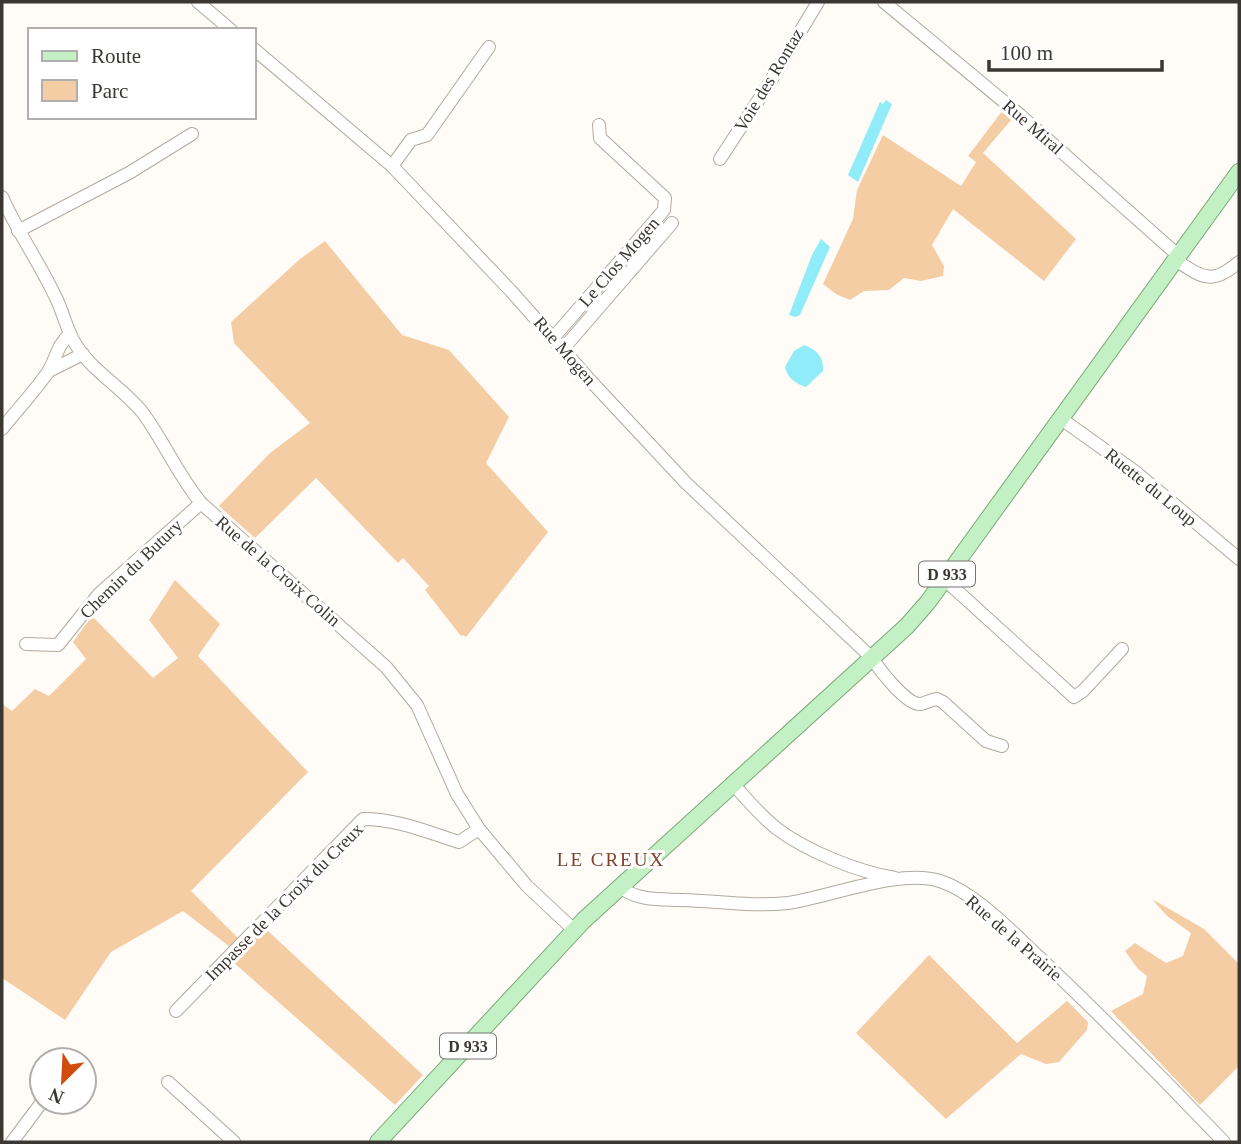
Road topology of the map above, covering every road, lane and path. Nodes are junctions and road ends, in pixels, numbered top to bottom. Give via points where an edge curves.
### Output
1 (198, 2) edge
2 (818, 2) edge
3 (886, 3) edge
4 (229, 28) edge
5 (489, 47) dead end
6 (256, 51) edge
7 (599, 124) dead end
8 (192, 134) dead end
9 (720, 159) dead end
10 (392, 166) junction
11 (1239, 172) edge
12 (2, 197) edge
13 (672, 223) dead end
14 (18, 231) junction
15 (1178, 259) junction
16 (1239, 262) edge
17 (70, 334) junction
18 (554, 337) junction
19 (564, 349) junction
20 (83, 354) junction
21 (49, 371) junction
22 (1060, 418) junction
23 (2, 429) edge
24 (201, 503) junction
25 (1239, 559) edge
26 (944, 579) junction
27 (26, 644) dead end
28 (1122, 649) dead end
29 (872, 658) junction
30 (1002, 746) dead end
31 (734, 785) junction
32 (480, 829) junction
33 (856, 867) junction
34 (899, 879) junction
35 (621, 888) junction
36 (852, 888) junction
37 (574, 930) junction
38 (176, 1011) dead end
39 (169, 1082) dead end
40 (32, 1116) edge
41 (12, 1142) edge
42 (234, 1142) edge
43 (377, 1142) edge
44 (1224, 1142) edge

1 - 4 street
2 - 9 street, Voie des Rontaz
3 - 15 street, Rue Miral via 1020,115
5 - 10 street via 427,135 411,140
6 - 10 street, Rue Mogen
7 - 18 street, Le Clos Mogen via 600,138 665,198 664,210
8 - 14 street
10 - 18 street, Rue Mogen
11 - 15 main road, D 933
12 - 14 street, Rue de la Croix Colin
13 - 19 street
14 - 17 street, Rue de la Croix Colin via 57,298
15 - 16 street, Rue Miral via 1208,278
15 - 22 main road, D 933
17 - 20 street, Rue de la Croix Colin
17 - 21 street
18 - 19 street, Rue Mogen
19 - 29 street, Rue Mogen via 686,483
20 - 21 street
20 - 24 street, Rue de la Croix Colin via 138,408
21 - 23 street
22 - 25 street, Ruette du Loup via 1137,474
22 - 26 main road, D 933
24 - 27 street, Chemin du Butury via 99,594 58,645
24 - 32 street, Rue de la Croix Colin via 386,667 417,705 457,794
26 - 28 street via 1074,697
26 - 29 main road, D 933 via 907,626
29 - 30 street, Rue Mogen via 911,702 943,702 986,741
29 - 31 main road, D 933
31 - 33 street via 789,838
31 - 35 main road, D 933
32 - 37 street, Rue de la Croix Colin via 527,886
32 - 38 street, Impasse de la Croix du Creux via 459,842 404,824 363,819
33 - 34 street
33 - 36 street
34 - 36 street, Rue de la Prairie
34 - 44 street, Rue de la Prairie via 928,878 950,885 994,916 1102,1016
35 - 36 street, Rue de la Prairie via 641,898 757,905 789,903
35 - 37 main road, D 933
37 - 43 main road, D 933
39 - 42 street
40 - 41 street

